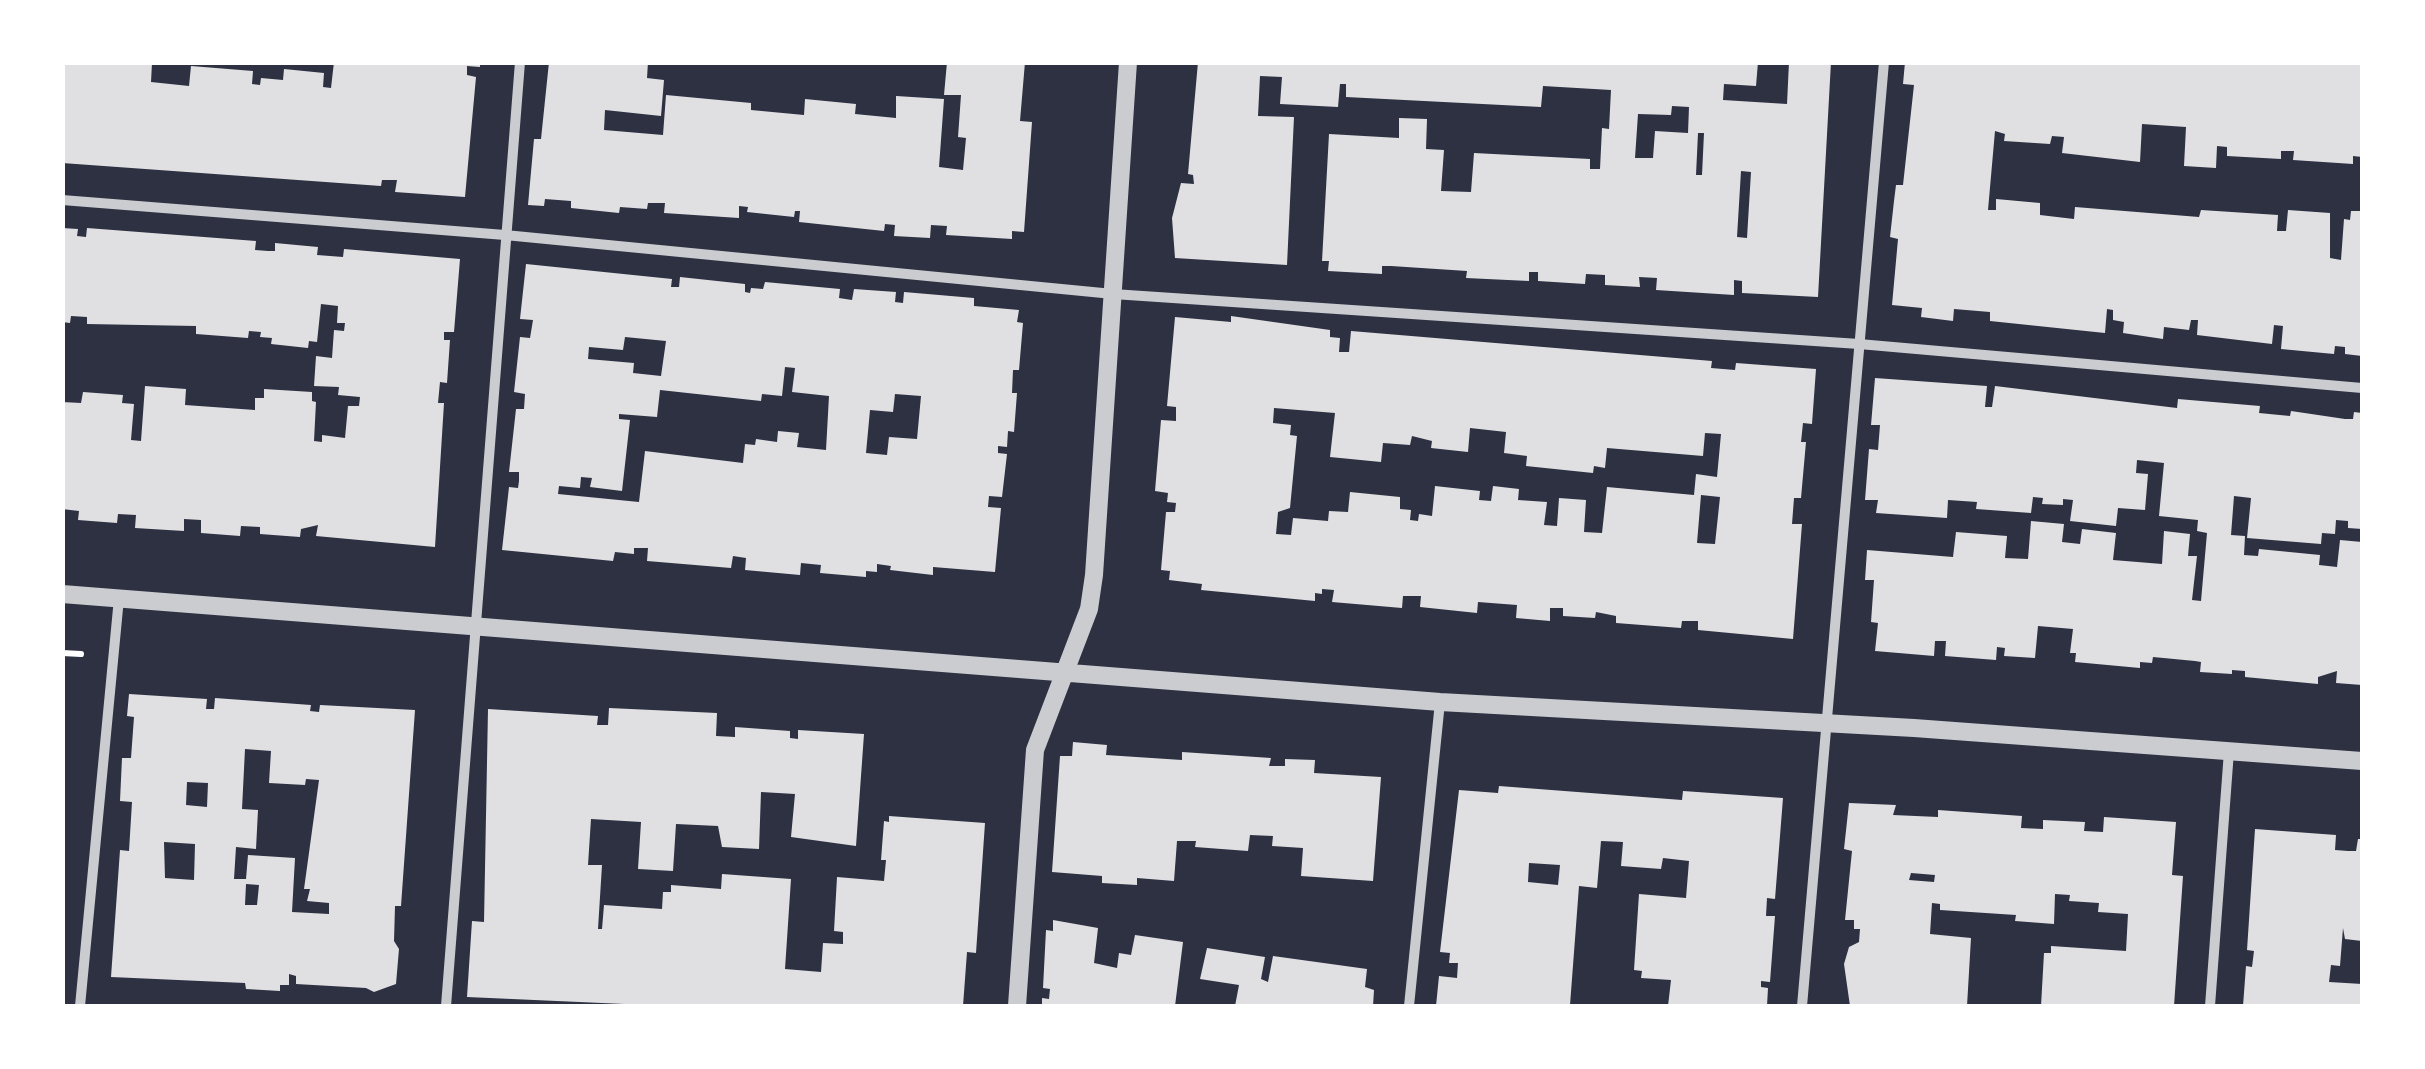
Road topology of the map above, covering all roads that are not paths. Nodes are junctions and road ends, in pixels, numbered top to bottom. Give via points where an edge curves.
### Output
1 (520, 62) edge
2 (1128, 62) edge
3 (1884, 62) edge
4 (62, 200) edge
5 (505, 235) junction
6 (1113, 294) junction
7 (1859, 344) junction
8 (2362, 388) edge
9 (62, 594) edge
10 (119, 597) junction
11 (476, 628) junction
12 (1065, 670) junction
13 (1440, 702) junction
14 (1826, 723) junction
15 (2229, 751) junction
16 (2362, 761) edge
17 (80, 1006) edge
18 (446, 1006) edge
19 (1017, 1006) edge
20 (1409, 1006) edge
21 (1802, 1006) edge
22 (2210, 1006) edge

1 - 5 street
2 - 6 street
3 - 7 street
4 - 5 street
5 - 6 street
5 - 11 street
6 - 7 street
6 - 12 street via 1094,575
7 - 8 street
7 - 14 street
9 - 10 street
10 - 11 street
10 - 17 street
11 - 12 street
11 - 18 street
12 - 13 street
12 - 19 street via 1035,750
13 - 14 street
13 - 20 street
14 - 15 street
14 - 21 street
15 - 16 street
15 - 22 street

